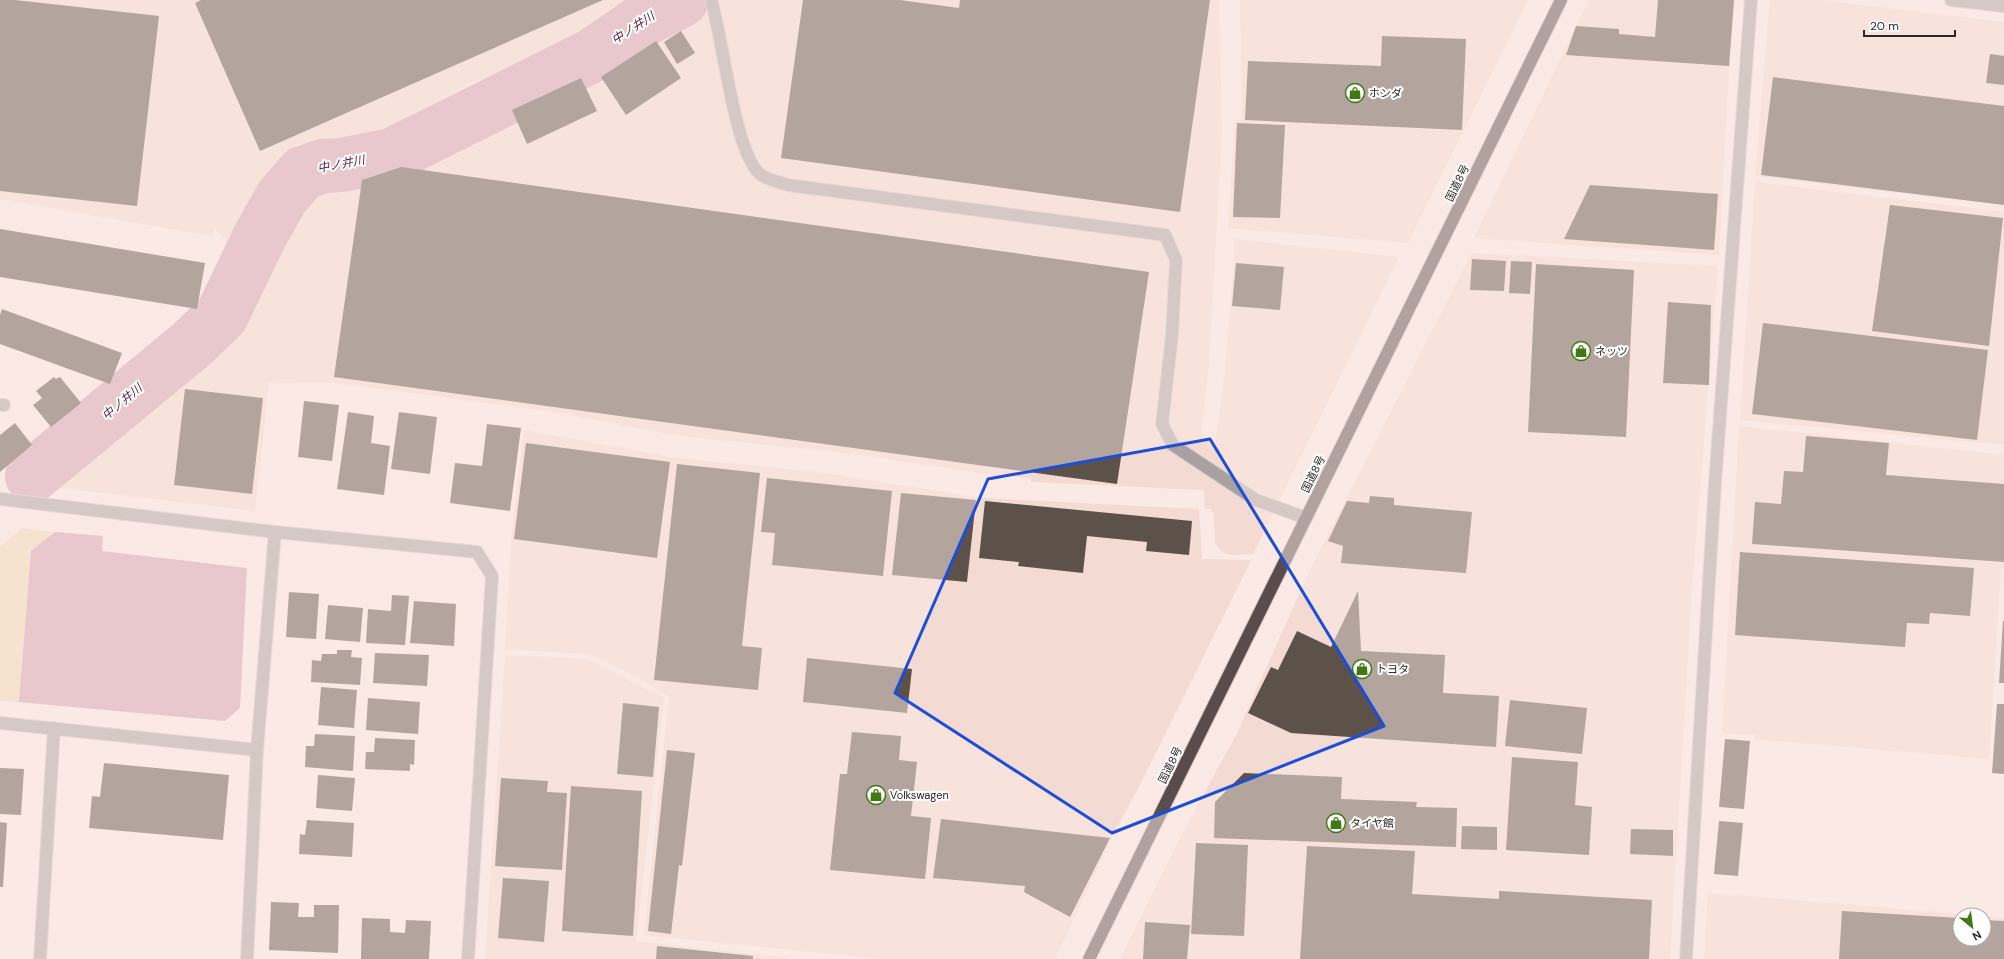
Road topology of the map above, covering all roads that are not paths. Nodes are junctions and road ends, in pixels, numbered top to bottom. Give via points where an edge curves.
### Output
1 (1560, 0) edge
2 (1751, 0) edge
3 (1951, 0) edge
4 (712, 2) edge
5 (2004, 6) edge
6 (0, 499) edge
7 (1306, 518) junction
8 (275, 532) junction
9 (0, 724) edge
10 (54, 728) junction
11 (257, 750) junction
12 (40, 959) edge
13 (247, 959) edge
14 (468, 959) edge
15 (1088, 959) edge
16 (1686, 959) edge

1 - 7 highway, 国道8号
2 - 16 street via 1715,483
3 - 5 street
4 - 7 street via 741,135 748,158 760,175 788,185 1165,234 1176,260 1172,335 1162,424 1173,445 1256,500
6 - 8 street
7 - 15 highway, 国道8号
8 - 11 street
8 - 14 street via 477,552 492,576
9 - 10 street
10 - 11 street
10 - 12 street
11 - 13 street

